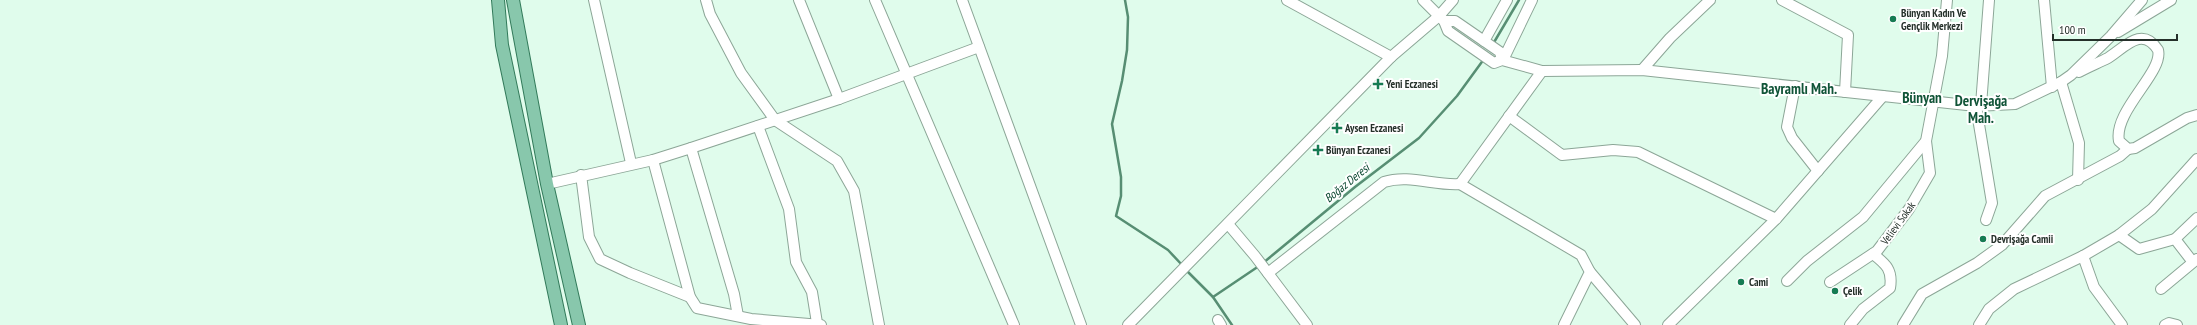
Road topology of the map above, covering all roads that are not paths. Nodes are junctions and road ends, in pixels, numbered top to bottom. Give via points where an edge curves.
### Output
1 (498, 0) edge
2 (513, 0) edge
3 (594, 0) edge
4 (706, 0) edge
5 (799, 0) edge
6 (875, 0) edge
7 (962, 0) edge
8 (1287, 0) edge
9 (1424, 0) edge
10 (1453, 0) edge
11 (1507, 0) edge
12 (1532, 0) edge
13 (1710, 0) edge
14 (1782, 0) edge
15 (1947, 0) edge
16 (1989, 0) edge
17 (2044, 0) edge
18 (2142, 0) edge
19 (2172, 0) edge
20 (1442, 18) junction
21 (2111, 36) junction
22 (1486, 42) junction
23 (979, 47) junction
24 (1391, 57) junction
25 (1500, 59) junction
26 (1642, 70) junction
27 (1542, 71) junction
28 (907, 74) junction
29 (2071, 75) junction
30 (2056, 84) junction
31 (1795, 86) junction
32 (1845, 92) junction
33 (1884, 96) junction
34 (839, 99) junction
35 (1933, 102) junction
36 (1978, 105) junction
37 (2197, 115) edge
38 (1509, 116) junction
39 (775, 120) junction
40 (758, 126) junction
41 (1926, 141) junction
42 (691, 148) junction
43 (2128, 149) junction
44 (2197, 159) edge
45 (653, 160) junction
46 (631, 163) junction
47 (1818, 171) junction
48 (581, 176) junction
49 (2078, 180) junction
50 (547, 184) junction
51 (1460, 184) junction
52 (2197, 218) edge
53 (1776, 219) junction
54 (1986, 220) dead end
55 (1228, 224) junction
56 (2119, 235) junction
57 (2175, 239) junction
58 (1873, 254) junction
59 (2083, 256) junction
60 (2195, 260) edge
61 (1267, 271) junction
62 (1590, 272) junction
63 (1787, 281) dead end
64 (1830, 282) dead end
65 (2161, 289) dead end
66 (690, 297) junction
67 (738, 316) junction
68 (819, 324) edge
69 (561, 325) edge
70 (579, 325) edge
71 (879, 325) edge
72 (1014, 325) edge
73 (1081, 325) edge
74 (1128, 325) edge
75 (1307, 325) edge
76 (1564, 325) edge
77 (1635, 325) edge
78 (1668, 325) edge
79 (1850, 325) edge
80 (1903, 325) edge
81 (1979, 325) edge
82 (2122, 325) edge
83 (2165, 325) edge
84 (2177, 325) edge

1 - 69 main road via 502,46
2 - 50 main road
3 - 46 street
4 - 39 street via 710,14 741,73
5 - 34 street
6 - 28 street
7 - 23 street
8 - 24 street
9 - 20 street
10 - 20 street
11 - 22 street
12 - 25 street
13 - 26 street via 1670,38
14 - 32 street via 1848,36
15 - 35 street via 1942,56
16 - 36 street
17 - 30 street
18 - 21 street
19 - 21 street
20 - 22 street via 1455,21
20 - 24 street
20 - 25 street via 1448,31 1480,53
21 - 29 street
22 - 25 street
23 - 28 street
23 - 73 street
24 - 55 street
25 - 27 street
26 - 27 street
26 - 31 street
27 - 38 street
28 - 34 street
28 - 72 street
29 - 30 street
29 - 43 street via 2107,58 2133,40 2146,40 2156,46 2159,54 2158,63 2129,106 2119,134 2119,141
30 - 36 street via 2015,104
30 - 49 street via 2079,143
31 - 32 street
31 - 47 street via 1787,127 1792,138
32 - 33 street
33 - 35 street
33 - 47 street
34 - 39 street
35 - 36 street
35 - 41 street
36 - 54 street via 1992,203
37 - 43 street via 2187,118 2135,148
38 - 51 street
38 - 53 street via 1562,155 1613,150 1638,152
39 - 40 street
39 - 71 street via 837,162 854,191
40 - 42 street
40 - 68 street via 789,209 796,262 812,292
41 - 58 street, Velievi Sokak via 1930,173 1909,209
41 - 63 street via 1863,217 1807,261
42 - 45 street
42 - 67 street via 734,294
43 - 49 street
44 - 56 street via 2152,210
45 - 46 street
45 - 66 street
46 - 48 street
47 - 53 street
48 - 50 street
48 - 66 street via 589,237 600,259
49 - 80 street via 2045,196 2002,245 1977,264 1922,294
50 - 70 main road
51 - 61 street via 1410,179 1384,182
51 - 62 street via 1581,255
52 - 57 street
53 - 78 street
55 - 61 street
55 - 74 street
56 - 57 street via 2139,249
56 - 59 street
57 - 60 street
58 - 64 street, Velievi Sokak
58 - 79 street via 1889,268 1892,277 1890,288 1863,309
59 - 81 street via 2014,288 1988,309
59 - 82 street via 2094,287
60 - 65 street
61 - 75 street
62 - 76 street
62 - 77 street
66 - 67 street via 697,308
67 - 68 street
83 - 84 street

